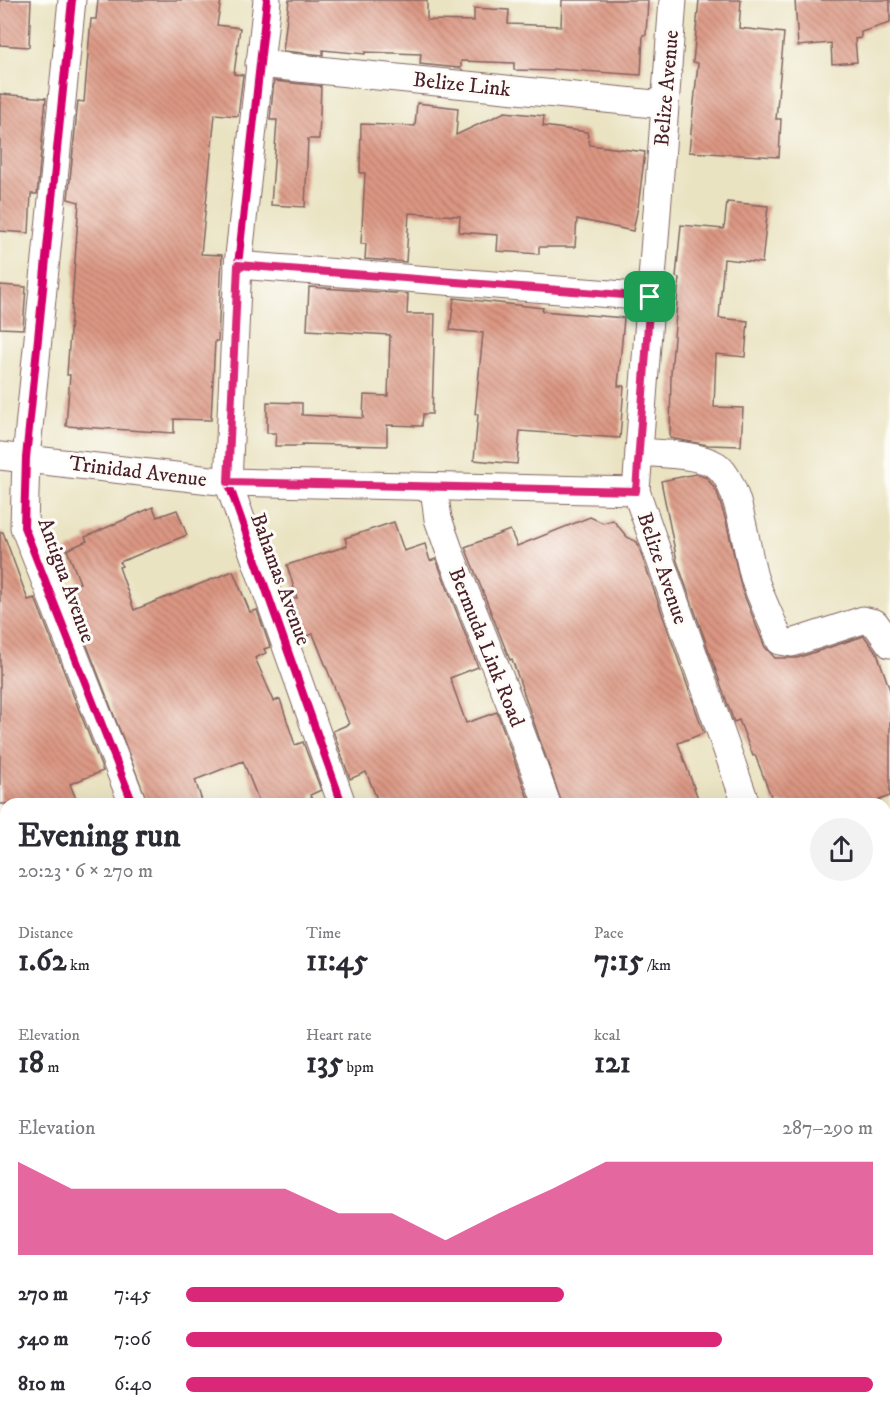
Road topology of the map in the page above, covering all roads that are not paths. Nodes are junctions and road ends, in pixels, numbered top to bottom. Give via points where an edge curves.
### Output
1 (72, 0) edge
2 (267, 0) edge
3 (673, 0) edge
4 (259, 64) junction
5 (664, 105) junction
6 (238, 265) junction
7 (650, 297) junction
8 (639, 452) junction
9 (13, 457) edge
10 (228, 482) junction
11 (434, 488) junction
12 (636, 491) junction
13 (890, 644) edge
14 (131, 798) edge
15 (340, 798) edge
16 (545, 798) edge
17 (744, 798) edge

1 - 9 street, Antigua Avenue
2 - 4 street, Bahamas Avenue
3 - 5 street, Belize Avenue
4 - 5 street, Belize Link
4 - 6 street, Bahamas Avenue
5 - 7 street, Belize Avenue
6 - 7 street
6 - 10 street, Bahamas Avenue
7 - 8 street, Belize Avenue
8 - 12 street, Belize Avenue
8 - 13 street via 703,459 727,477 754,577 780,641 792,643 863,620 875,623
9 - 10 street, Trinidad Avenue
9 - 14 street, Antigua Avenue via 24,527
10 - 11 street, Trinidad Avenue
10 - 15 street, Bahamas Avenue
11 - 12 street, Trinidad Avenue
11 - 16 street, Bermuda Link Road via 438,519
12 - 17 street, Belize Avenue

